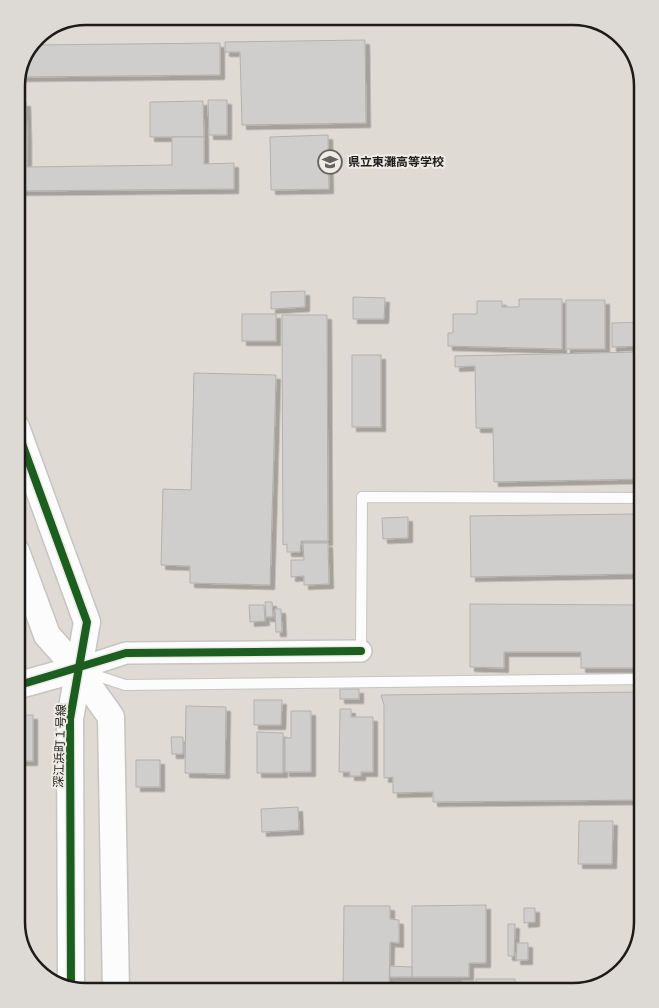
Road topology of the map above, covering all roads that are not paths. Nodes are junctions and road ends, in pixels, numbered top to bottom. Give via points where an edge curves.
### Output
1 (25, 452) edge
2 (634, 498) edge
3 (25, 575) edge
4 (361, 652) joint
5 (77, 669) junction
6 (634, 679) edge
7 (25, 683) edge
8 (71, 981) edge
9 (116, 983) edge

1 - 5 street, 深江浜町１号線 via 87,622
2 - 4 lane via 362,497
3 - 5 street via 47,635
4 - 5 street via 126,653
5 - 6 lane via 124,685
5 - 7 street
5 - 8 street, 深江浜町１号線 via 70,719
5 - 9 street via 112,717

